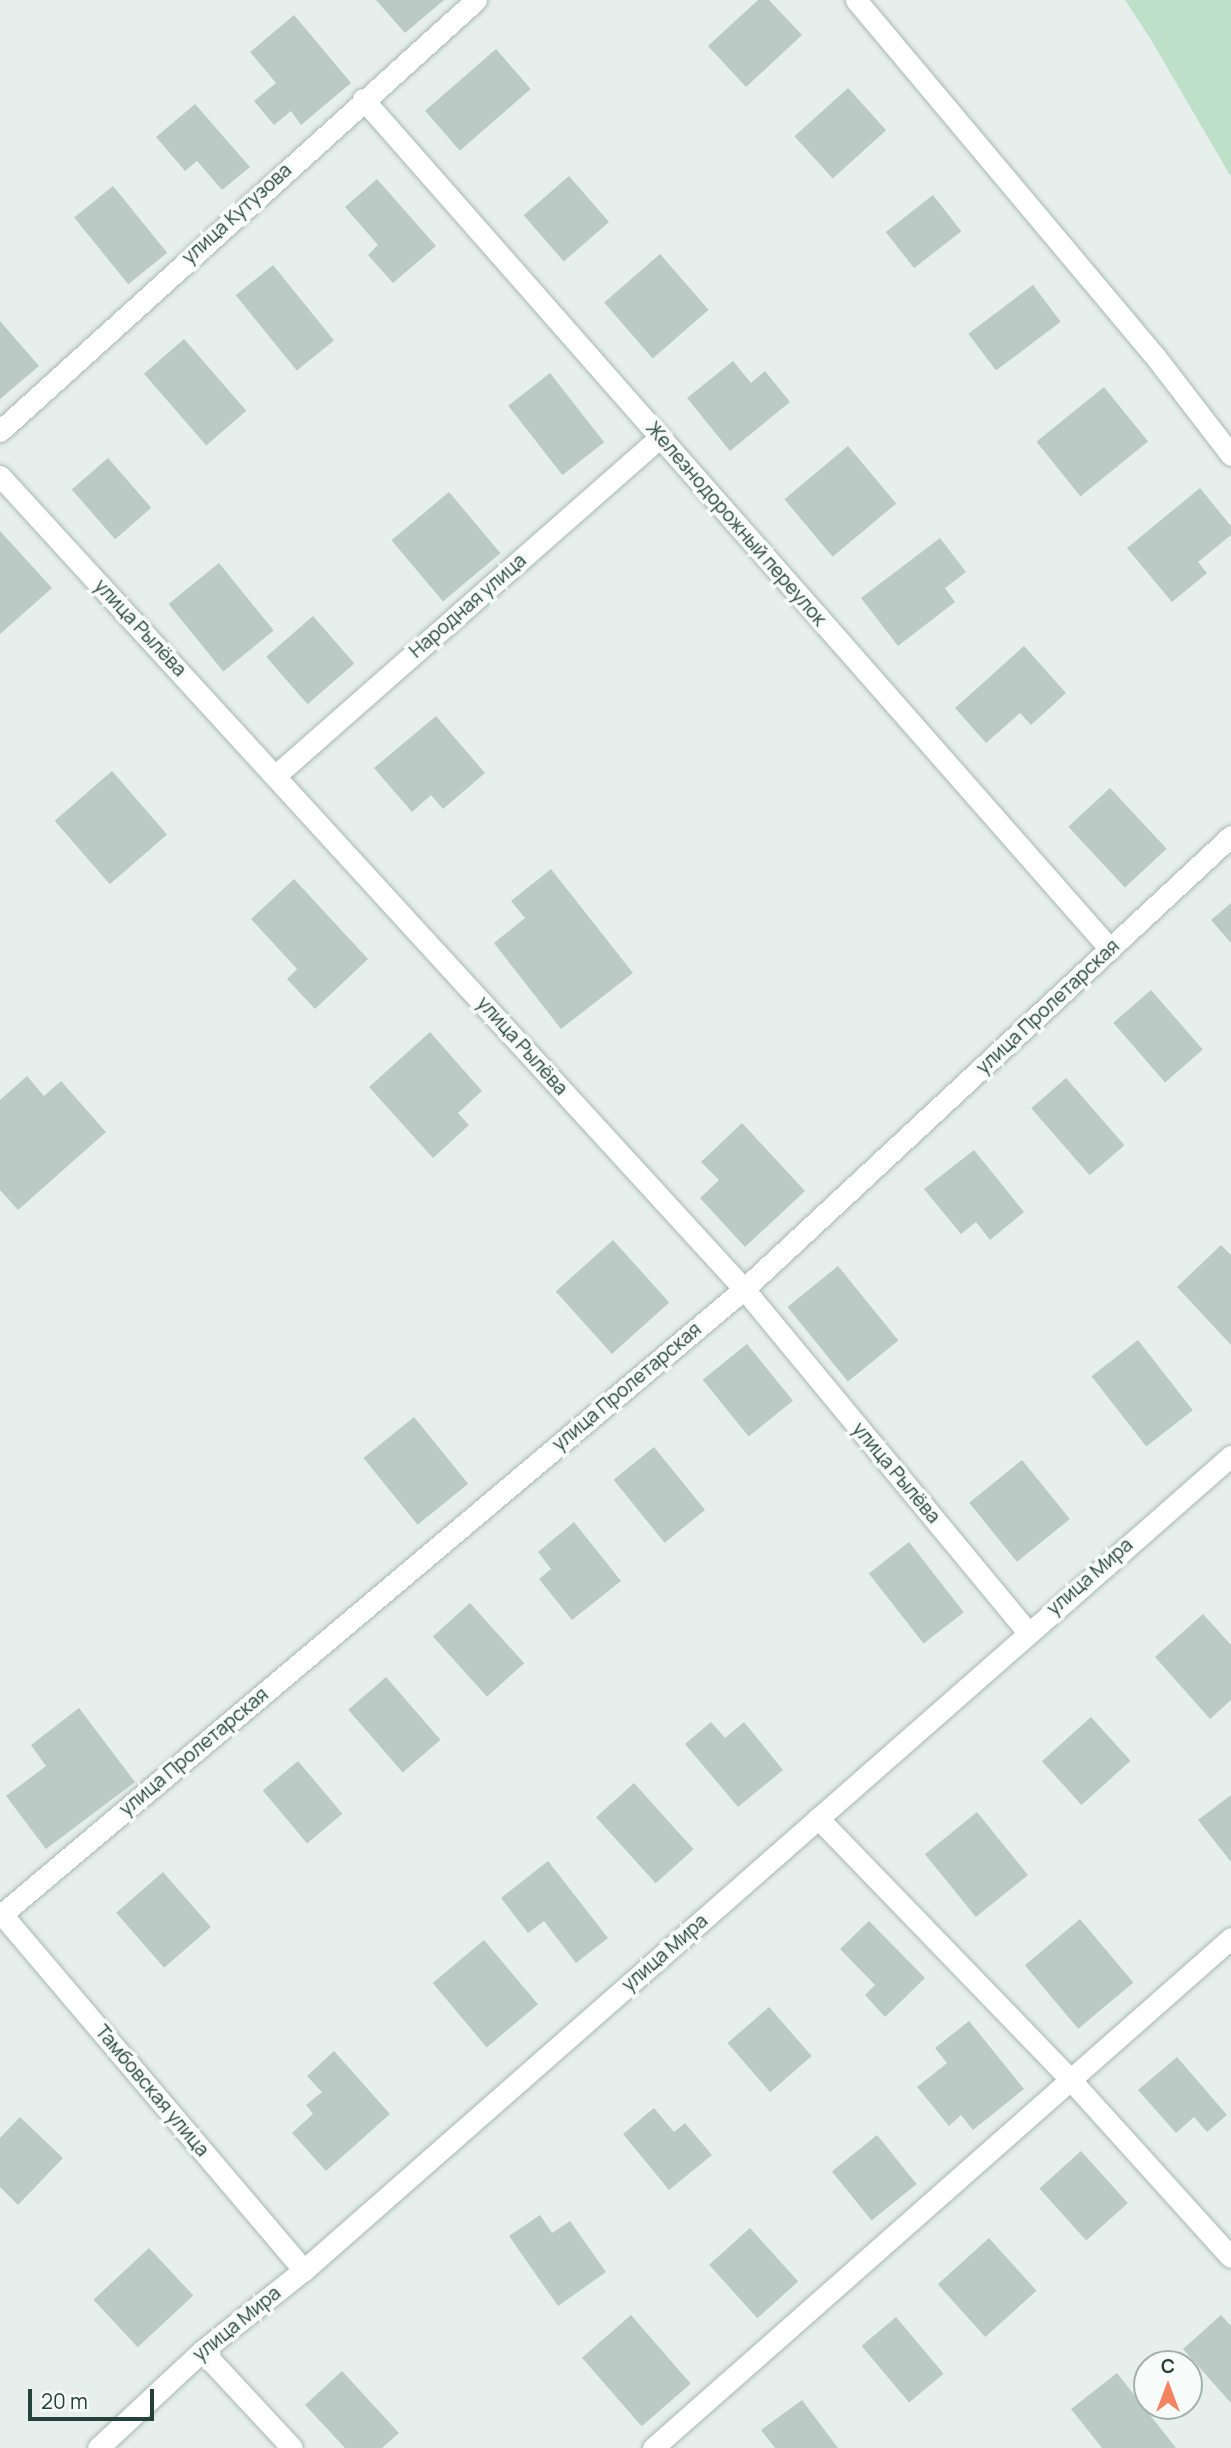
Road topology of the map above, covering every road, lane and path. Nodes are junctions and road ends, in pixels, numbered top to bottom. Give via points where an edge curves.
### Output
1 (476, 0) edge
2 (856, 0) edge
3 (363, 99) junction
4 (0, 431) edge
5 (660, 437) junction
6 (1231, 455) edge
7 (0, 476) edge
8 (275, 776) junction
9 (1231, 836) edge
10 (1110, 949) junction
11 (744, 1289) junction
12 (1231, 1456) edge
13 (1027, 1631) junction
14 (818, 1818) junction
15 (1, 1913) edge
16 (1231, 1938) edge
17 (1069, 2078) junction
18 (1231, 2257) edge
19 (304, 2270) junction
20 (202, 2351) junction
21 (98, 2448) edge
22 (292, 2448) edge
23 (653, 2448) edge

1 - 3 street, улица Кутузова
2 - 6 street via 1154,355
3 - 4 street, улица Кутузова
3 - 5 street, Железнодорожный переулок
5 - 8 street, Народная улица
5 - 10 street, Железнодорожный переулок
7 - 8 street, улица Рылёва
8 - 11 street, улица Рылёва
9 - 10 street, улица Пролетарская
10 - 11 street, улица Пролетарская
11 - 13 street, улица Рылёва
11 - 15 street, улица Пролетарская
12 - 13 street, улица Мира
13 - 14 street, улица Мира
14 - 17 street
14 - 19 street, улица Мира
15 - 19 street, Тамбовская улица
16 - 17 street
17 - 18 street
17 - 23 street
19 - 20 street, улица Мира
20 - 21 street, улица Мира
20 - 22 street

